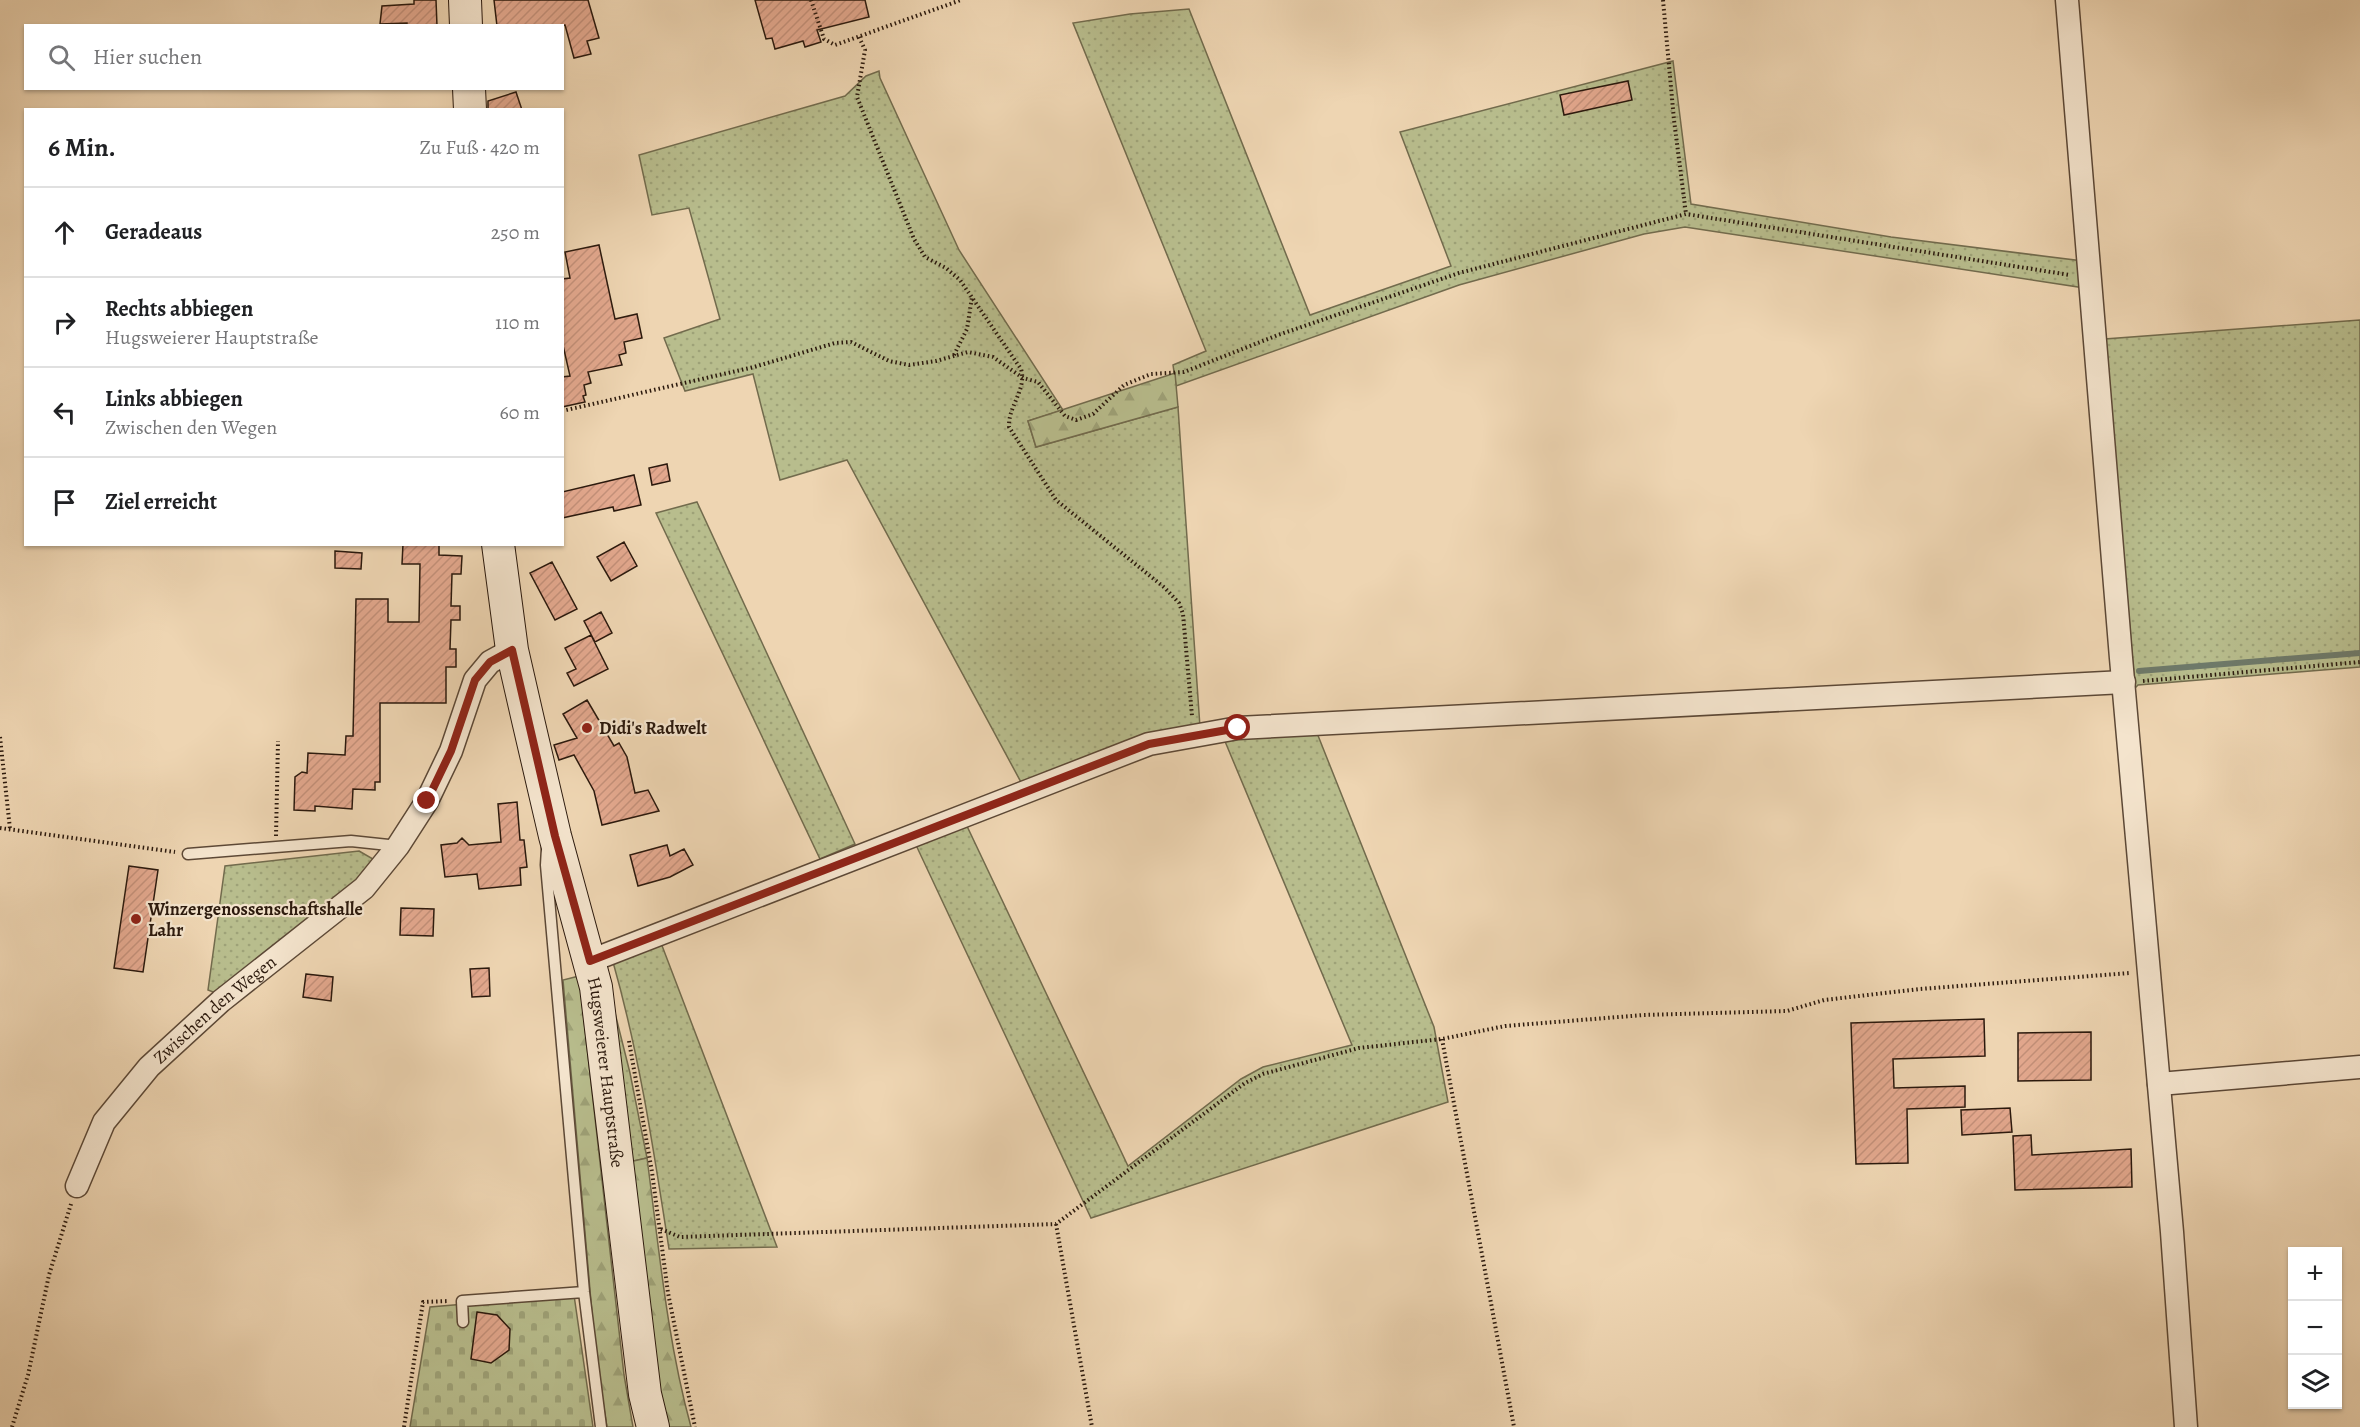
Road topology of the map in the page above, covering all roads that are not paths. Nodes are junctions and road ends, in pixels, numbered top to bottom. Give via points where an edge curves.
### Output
1 (465, 0) edge
2 (2067, 0) edge
3 (466, 24) edge
4 (469, 90) edge
5 (470, 108) edge
6 (498, 546) edge
7 (512, 650) junction
8 (2124, 682) junction
9 (555, 836) junction
10 (398, 846) junction
11 (188, 854) road end
12 (590, 961) junction
13 (2360, 1067) edge
14 (2159, 1084) junction
15 (77, 1186) road end
16 (584, 1292) junction
17 (463, 1322) dead end
18 (601, 1427) edge
19 (653, 1427) edge
20 (2186, 1427) edge

1 - 3 street
2 - 8 street
4 - 5 street
6 - 7 street, Hugsweierer Hauptstraße
7 - 9 street, Hugsweierer Hauptstraße
7 - 10 street, Zwischen den Wegen via 490,662 475,680 451,751 427,801
8 - 12 street via 1238,728 1193,735 1149,744
8 - 14 street
9 - 12 street, Hugsweierer Hauptstraße
9 - 16 lane via 546,850 546,865
10 - 11 lane via 351,841
10 - 15 street, Zwischen den Wegen via 364,888 221,1001 149,1067 104,1122
12 - 19 street, Hugsweierer Hauptstraße via 645,1394
13 - 14 street
14 - 20 street
16 - 17 lane via 462,1301
16 - 18 lane

